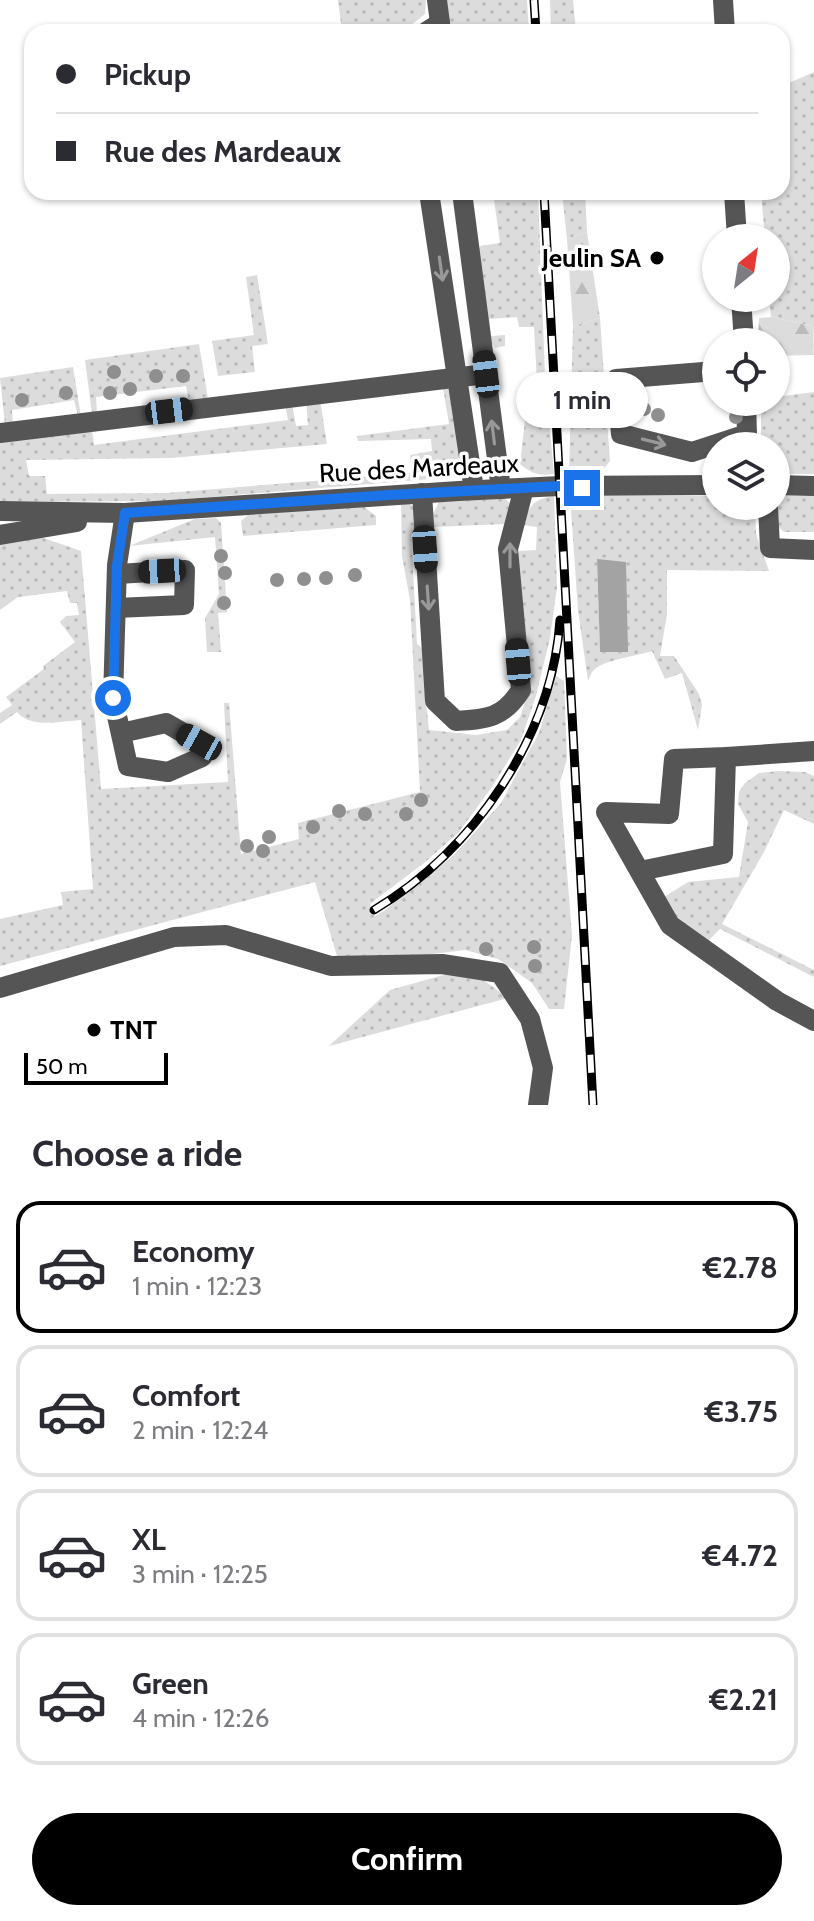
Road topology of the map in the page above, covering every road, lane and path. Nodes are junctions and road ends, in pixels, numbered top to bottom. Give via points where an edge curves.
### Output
1 (437, 0) edge
2 (723, 0) edge
3 (436, 24) edge
4 (724, 24) edge
5 (430, 200) edge
6 (463, 200) edge
7 (735, 200) edge
8 (736, 224) edge
9 (702, 372) edge
10 (486, 374) junction
11 (457, 376) junction
12 (746, 416) edge
13 (0, 433) edge
14 (692, 452) junction
15 (692, 485) junction
16 (702, 485) edge
17 (790, 485) edge
18 (814, 486) edge
19 (524, 488) junction
20 (501, 489) junction
21 (474, 490) junction
22 (422, 493) junction
23 (0, 511) edge
24 (125, 513) junction
25 (769, 520) edge
26 (0, 535) edge
27 (814, 550) edge
28 (117, 574) junction
29 (116, 608) junction
30 (121, 733) dead end
31 (814, 751) edge
32 (726, 757) junction
33 (640, 871) junction
34 (0, 988) edge
35 (814, 1021) edge
36 (538, 1105) edge

1 - 3 street
2 - 4 street
5 -> 11 street
6 - 10 street
7 - 8 street
9 -> 14 street via 616,379 621,434
10 - 11 street
20 -> 10 street
11 - 13 street
11 - 21 street
12 - 14 street via 747,434
14 - 15 street
15 - 16 street, Rue des Mardeaux
15 - 19 street, Rue des Mardeaux
17 - 18 street
19 - 20 street, Rue des Mardeaux
22 -> 19 street via 435,701 456,721 488,719 511,706 521,690 508,549
20 - 21 street, Rue des Mardeaux
21 - 22 street, Rue des Mardeaux
22 - 24 street, Rue des Mardeaux
23 - 24 street, Rue des Mardeaux
24 - 26 street, Rue des Mardeaux
24 - 28 street
25 - 27 street via 770,548
28 - 29 street
28 - 29 street via 185,570 184,605
29 - 30 street via 113,698
31 - 32 street
32 - 33 street via 723,854
32 - 33 street via 674,759 669,814 606,812
33 - 35 street via 670,925
34 - 36 street via 174,937 226,935 331,966 442,964 500,973 530,1019 543,1068

